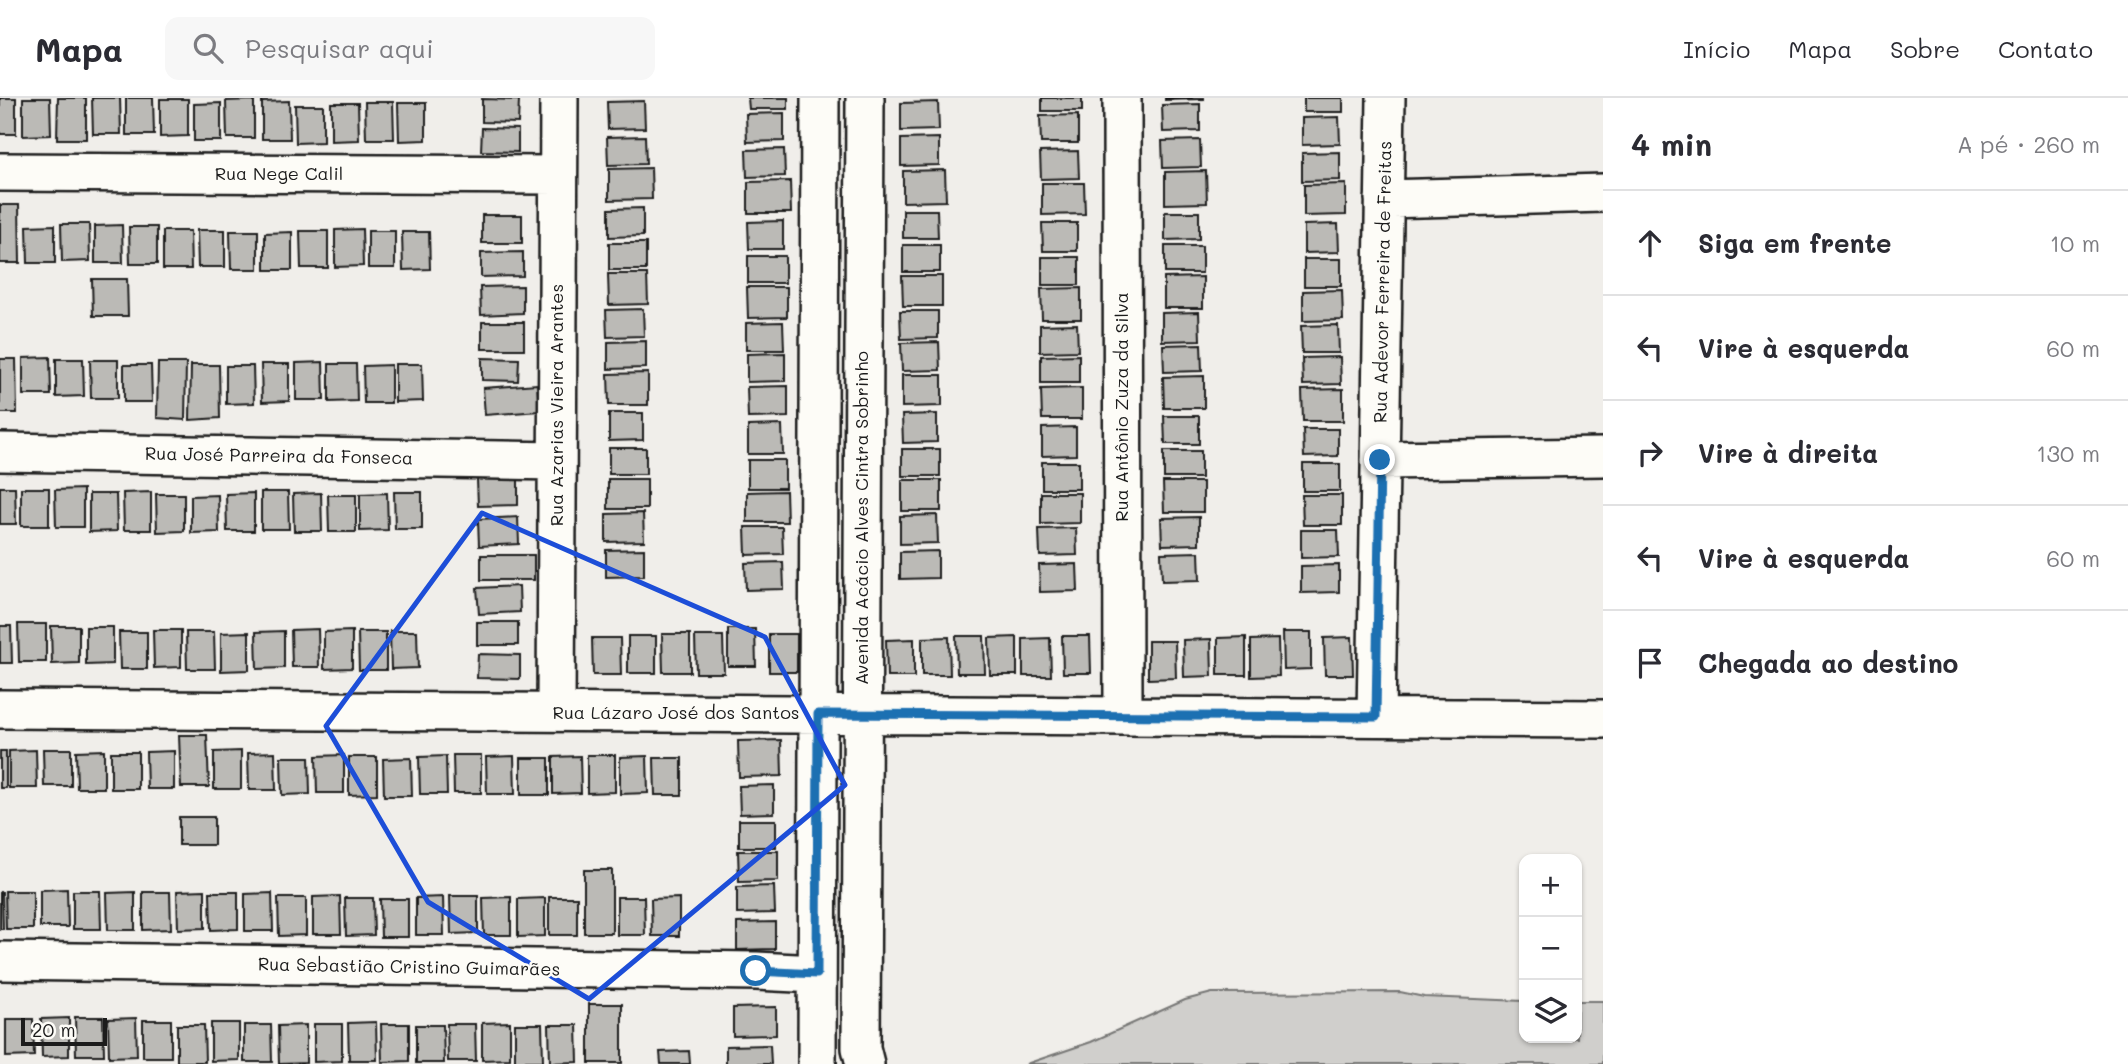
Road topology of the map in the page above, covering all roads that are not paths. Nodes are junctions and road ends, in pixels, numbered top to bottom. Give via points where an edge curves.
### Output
1 (559, 98) edge
2 (820, 98) edge
3 (865, 98) edge
4 (1122, 98) edge
5 (1386, 98) edge
6 (0, 172) edge
7 (558, 176) junction
8 (1603, 193) edge
9 (1384, 199) junction
10 (0, 452) edge
11 (1603, 457) edge
12 (1380, 460) junction
13 (557, 461) junction
14 (0, 709) edge
15 (556, 712) junction
16 (818, 714) junction
17 (862, 714) junction
18 (1123, 716) junction
19 (1376, 717) junction
20 (1603, 719) edge
21 (0, 961) edge
22 (817, 974) junction
23 (853, 1059) edge
24 (817, 1064) edge

1 - 7 street, Rua Azarias Vieira Arantes
2 - 16 street
3 - 17 street, Avenida Acácio Alves Cintra Sobrinho
4 - 18 street, Rua Antônio Zuza da Silva
5 - 9 street, Rua Adevor Ferreira de Freitas
6 - 7 street, Rua Nege Calil
7 - 13 street, Rua Azarias Vieira Arantes
8 - 9 street
9 - 12 street, Rua Adevor Ferreira de Freitas
10 - 13 street, Rua José Parreira da Fonseca
11 - 12 street
12 - 19 street, Rua Adevor Ferreira de Freitas
13 - 15 street, Rua Azarias Vieira Arantes
14 - 15 street, Rua Lázaro José dos Santos
15 - 16 street, Rua Lázaro José dos Santos
16 - 17 street, Rua Lázaro José dos Santos
16 - 22 street
17 - 18 street, Rua Lázaro José dos Santos
17 - 23 street, Avenida Acácio Alves Cintra Sobrinho
18 - 19 street, Rua Lázaro José dos Santos
19 - 20 street, Rua Lázaro José dos Santos
21 - 22 street, Rua Sebastião Cristino Guimarães
22 - 24 street

